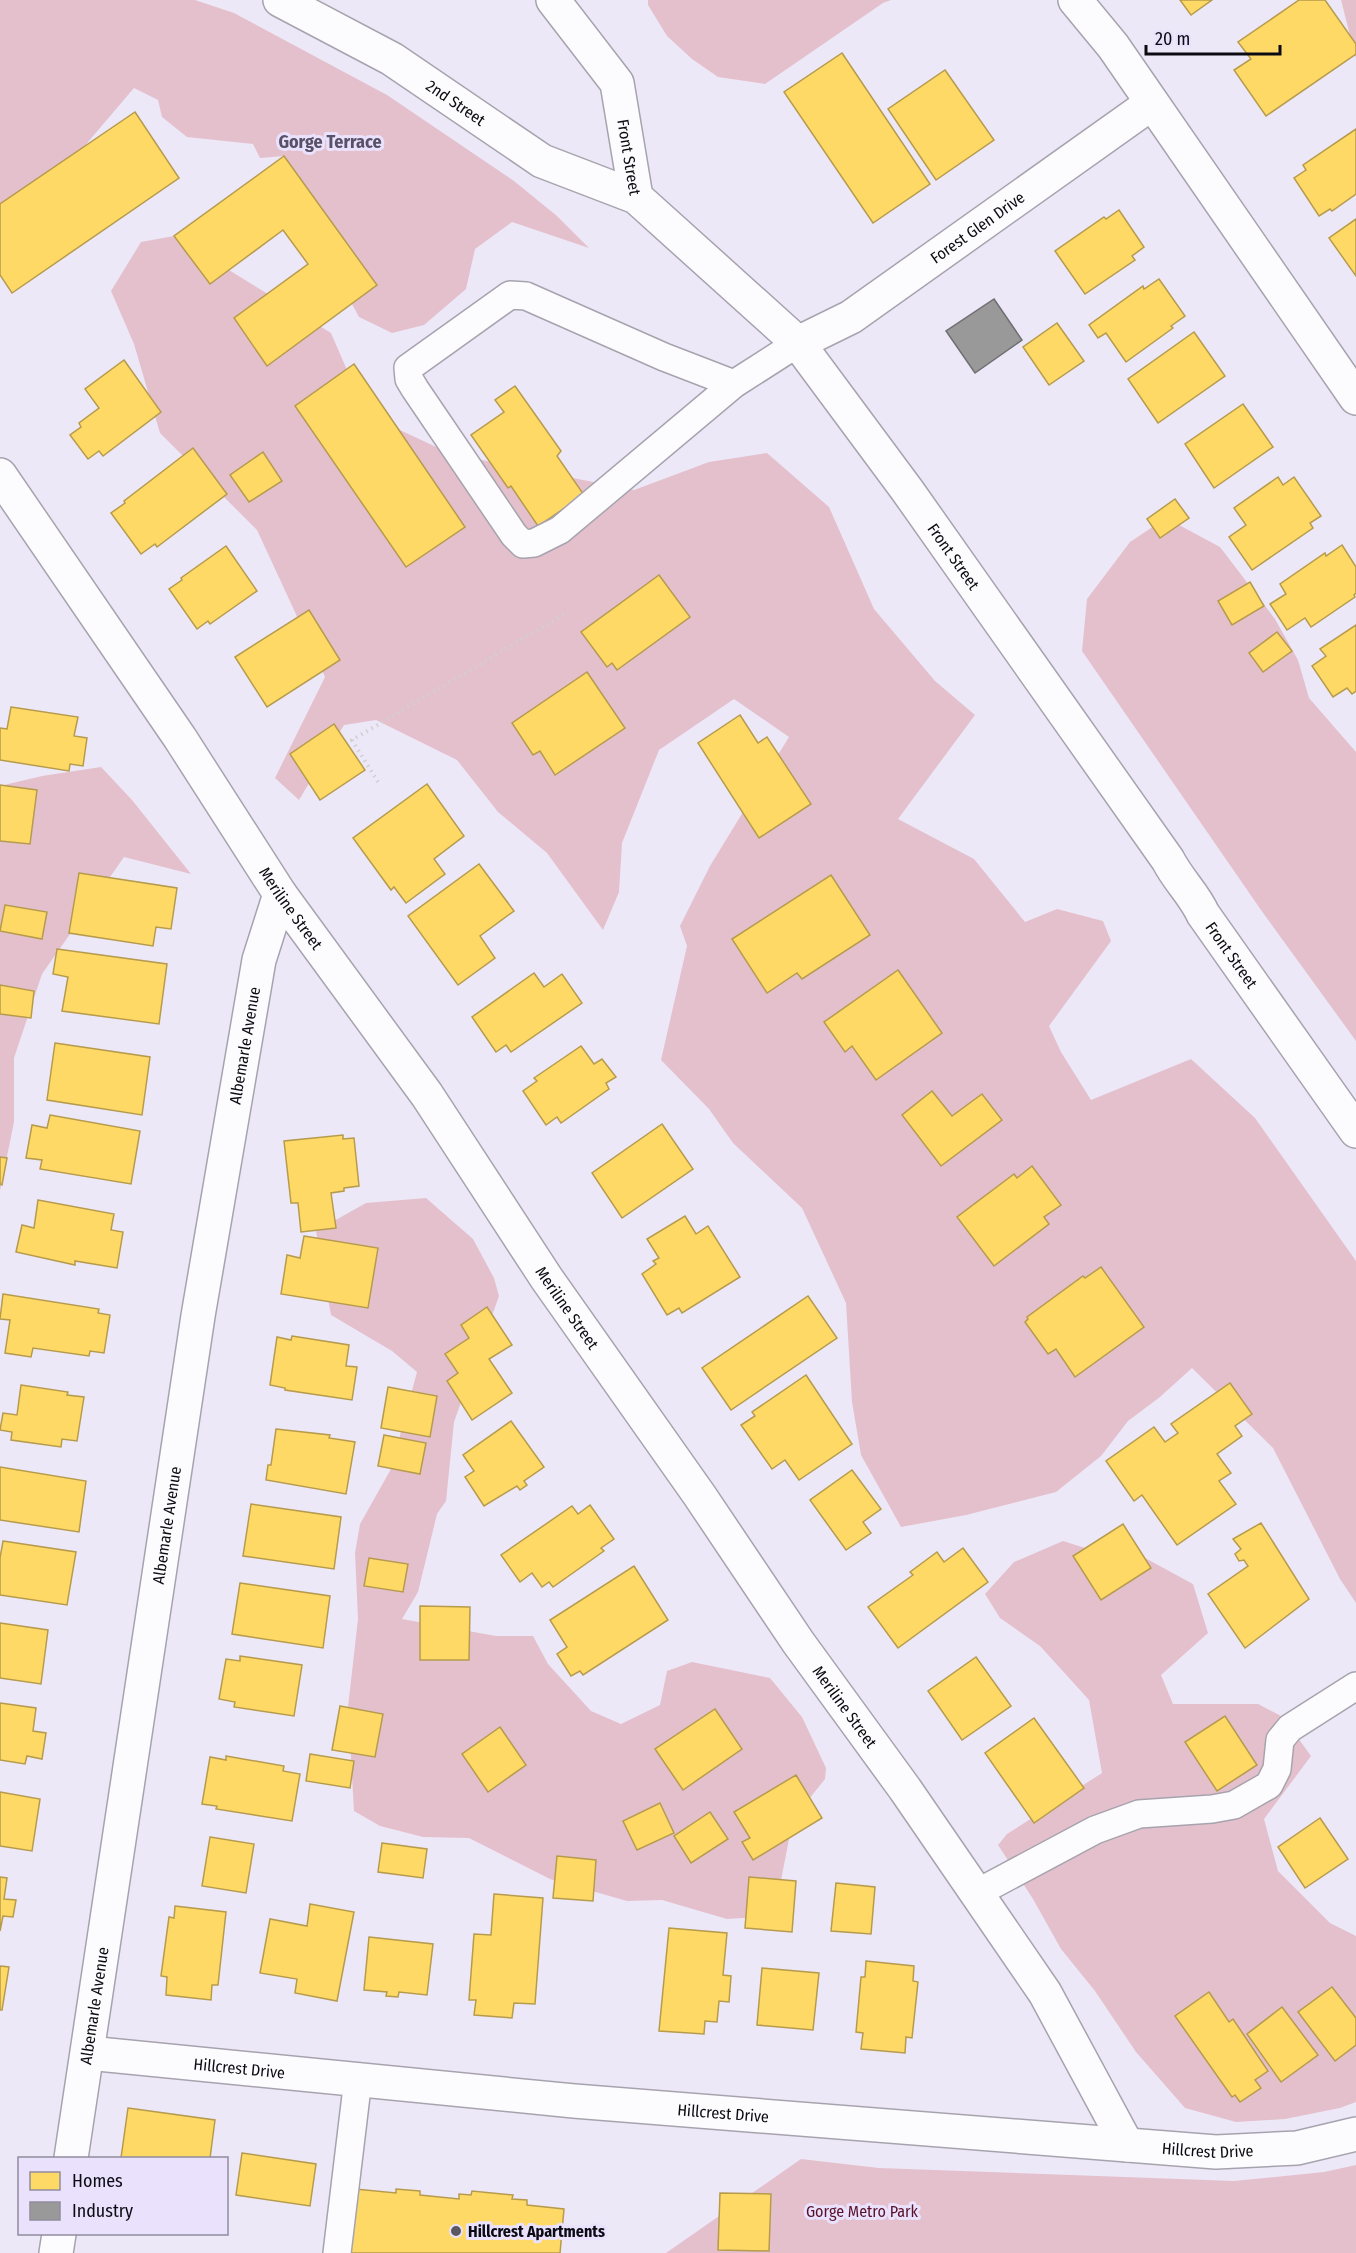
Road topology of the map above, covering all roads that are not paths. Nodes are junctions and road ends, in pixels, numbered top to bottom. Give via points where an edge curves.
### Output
1 (280, 0) edge
2 (553, 0) edge
3 (1075, 0) edge
4 (1152, 103) junction
5 (636, 197) junction
6 (798, 343) junction
7 (734, 384) junction
8 (1356, 398) edge
9 (0, 475) edge
10 (280, 894) junction
11 (1356, 1131) edge
12 (1356, 1686) edge
13 (977, 1893) junction
14 (87, 2053) junction
15 (358, 2079) junction
16 (1356, 2134) edge
17 (1126, 2145) junction
18 (71, 2157) edge
19 (59, 2235) edge
20 (56, 2253) edge
21 (338, 2253) edge

1 - 5 street, 2nd Street via 392,59 542,161
2 - 5 street, Front Street via 617,83
3 - 4 street
4 - 6 street, Forest Glen Drive via 850,317
4 - 8 street
5 - 6 street, Front Street
6 - 7 lane
6 - 11 street, Front Street via 907,490
7 - 7 lane via 526,296 510,295 408,368 415,389 523,544 560,530
9 - 10 street, Meriline Street via 180,738
10 - 13 street, Meriline Street via 427,1095 548,1279 798,1642
10 - 14 street, Albemarle Avenue via 259,960 198,1316
12 - 13 lane via 1290,1728 1280,1740 1277,1769 1269,1785 1234,1805 1138,1814 1095,1830
13 - 17 street, Meriline Street via 1045,1993
14 - 15 street, Hillcrest Drive
14 - 18 street, Albemarle Avenue
15 - 17 street, Hillcrest Drive via 585,2102
15 - 21 lane
16 - 17 street, Hillcrest Drive via 1297,2148 1216,2152
19 - 20 street

